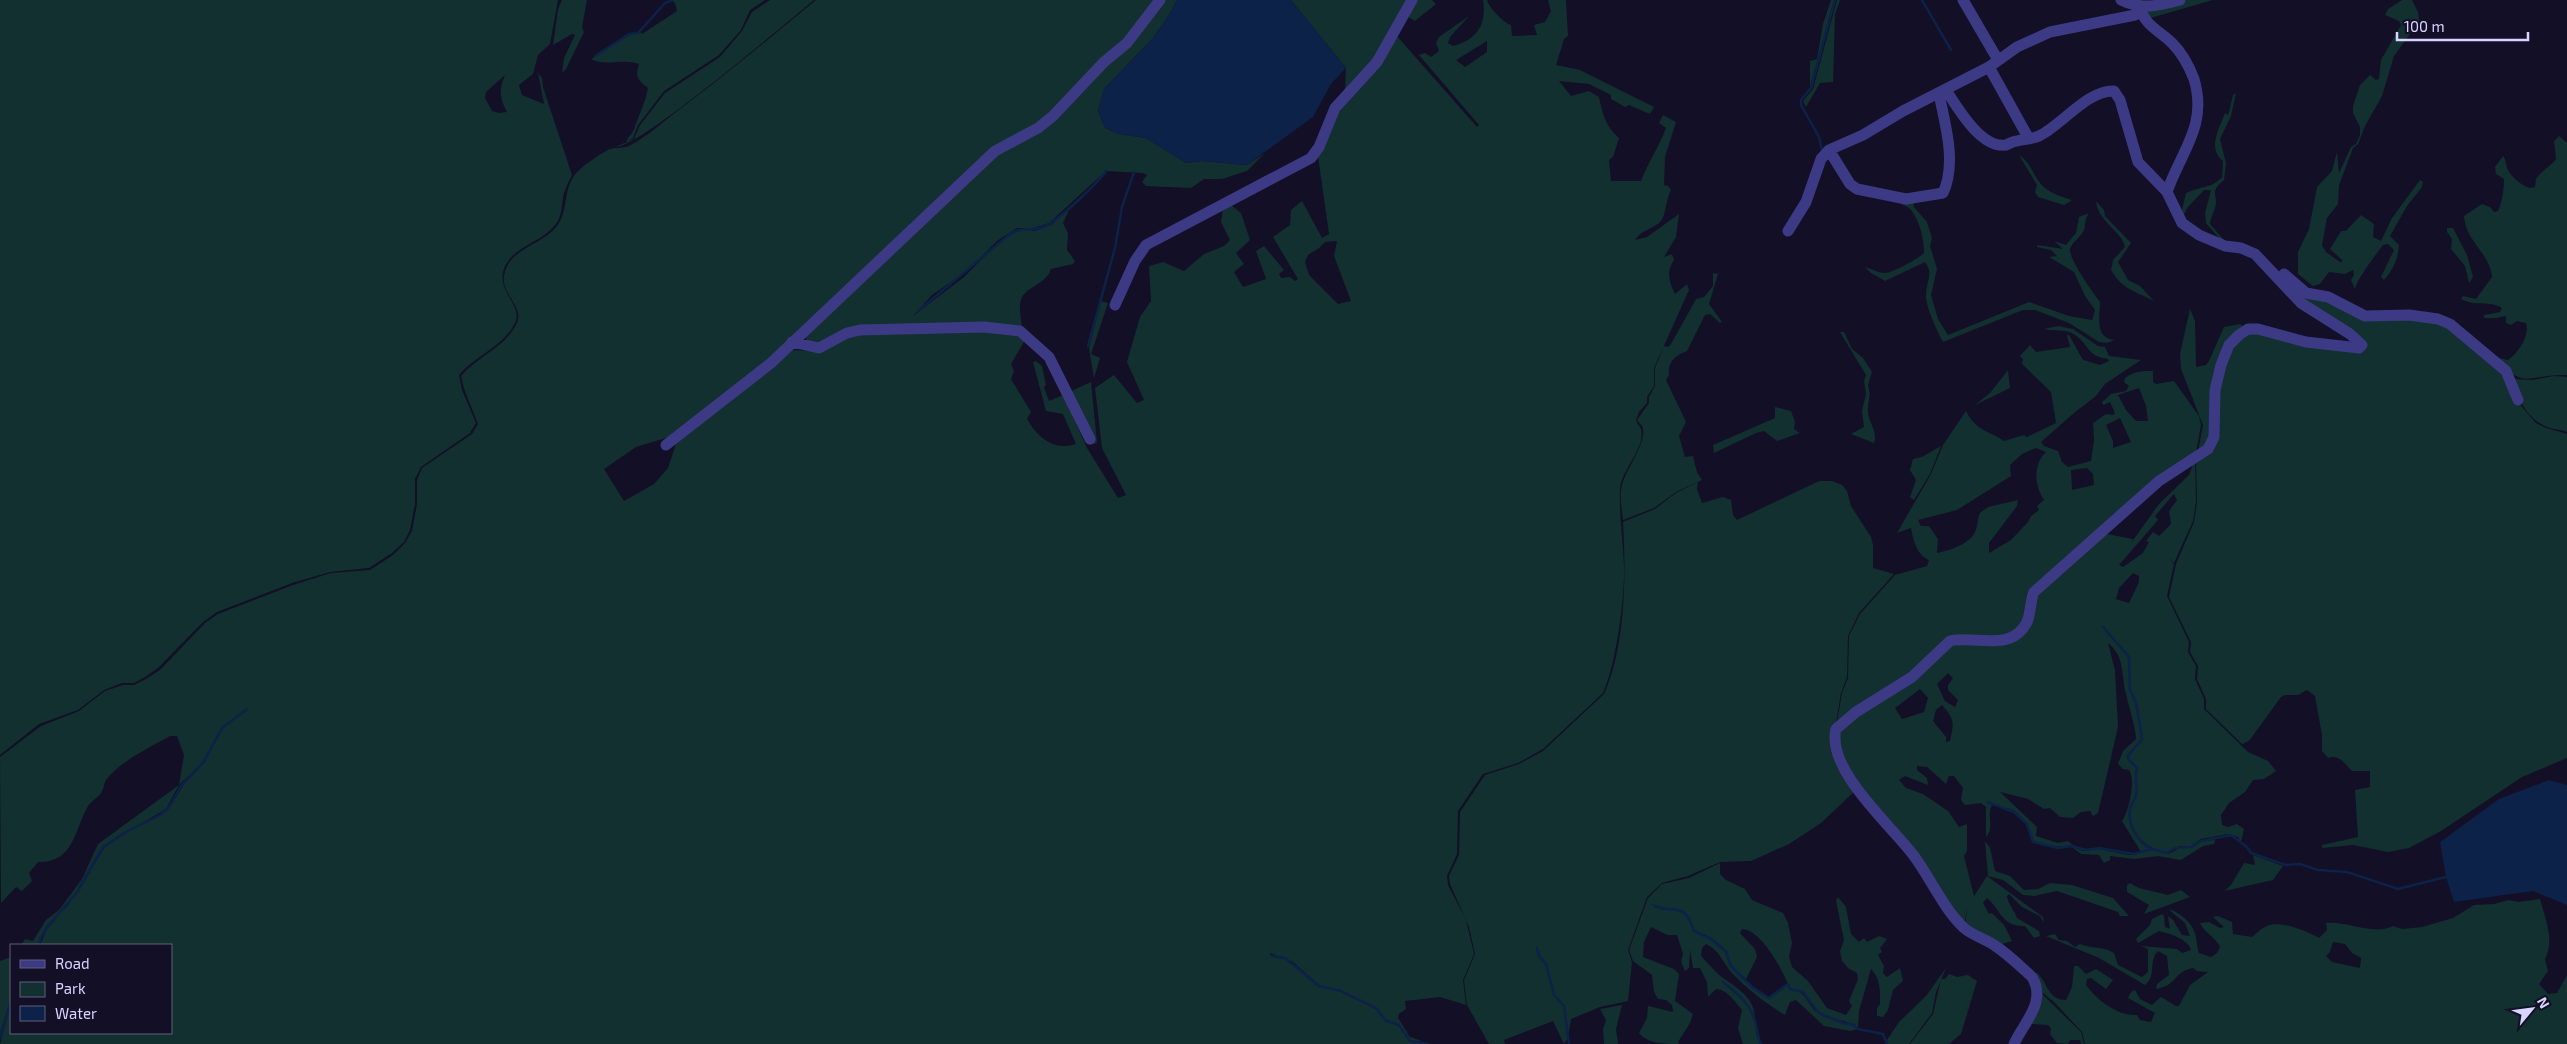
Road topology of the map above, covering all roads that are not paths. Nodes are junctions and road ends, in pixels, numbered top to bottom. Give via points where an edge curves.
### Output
1 (1160, 0) edge
2 (1412, 0) edge
3 (1963, 0) edge
4 (2121, 0) edge
5 (2180, 0) edge
6 (2140, 7) junction
7 (1993, 64) junction
8 (1942, 92) junction
9 (2029, 138) junction
10 (1829, 150) junction
11 (2167, 192) junction
12 (1788, 231) dead end
13 (2254, 254) junction
14 (1115, 305) dead end
15 (792, 342) junction
16 (2518, 400) dead end
17 (1090, 439) dead end
18 (666, 445) dead end
19 (2014, 1044) edge

1 - 15 street via 1126,43 1053,116 1038,128 995,151
2 - 14 street via 1377,62 1335,108 1315,154 1146,245
3 - 7 street
4 - 6 street
5 - 6 street
6 - 7 street via 2134,15 2050,32 2017,47
6 - 11 street via 2143,18 2184,56 2198,92 2199,112 2194,132
7 - 8 street
7 - 9 street
8 - 9 street via 1984,139 2004,145
8 - 10 street
8 - 10 street via 1949,165 1943,193 1906,199 1857,189 1850,184
9 - 11 street via 2038,136 2099,94 2114,90 2120,100 2138,162
10 - 12 street via 1806,202
11 - 13 street via 2182,223 2199,235
13 - 16 street via 2271,261 2306,293 2335,299 2358,314 2370,317 2409,315 2450,324 2506,371
13 - 19 street via 2300,303 2362,345 2359,348 2306,342 2258,329 2239,335 2229,345 2221,365 2215,390 2214,437 2208,449 2159,481 2040,585 2029,604 2028,620 2010,640 1950,641 1912,677 1856,712 1836,729 1834,742 1857,791 1915,857 1959,922 1977,937 1995,945 2036,984 2038,1001
15 - 17 street via 820,348 854,331 1015,329 1049,357
15 - 18 street via 771,363

